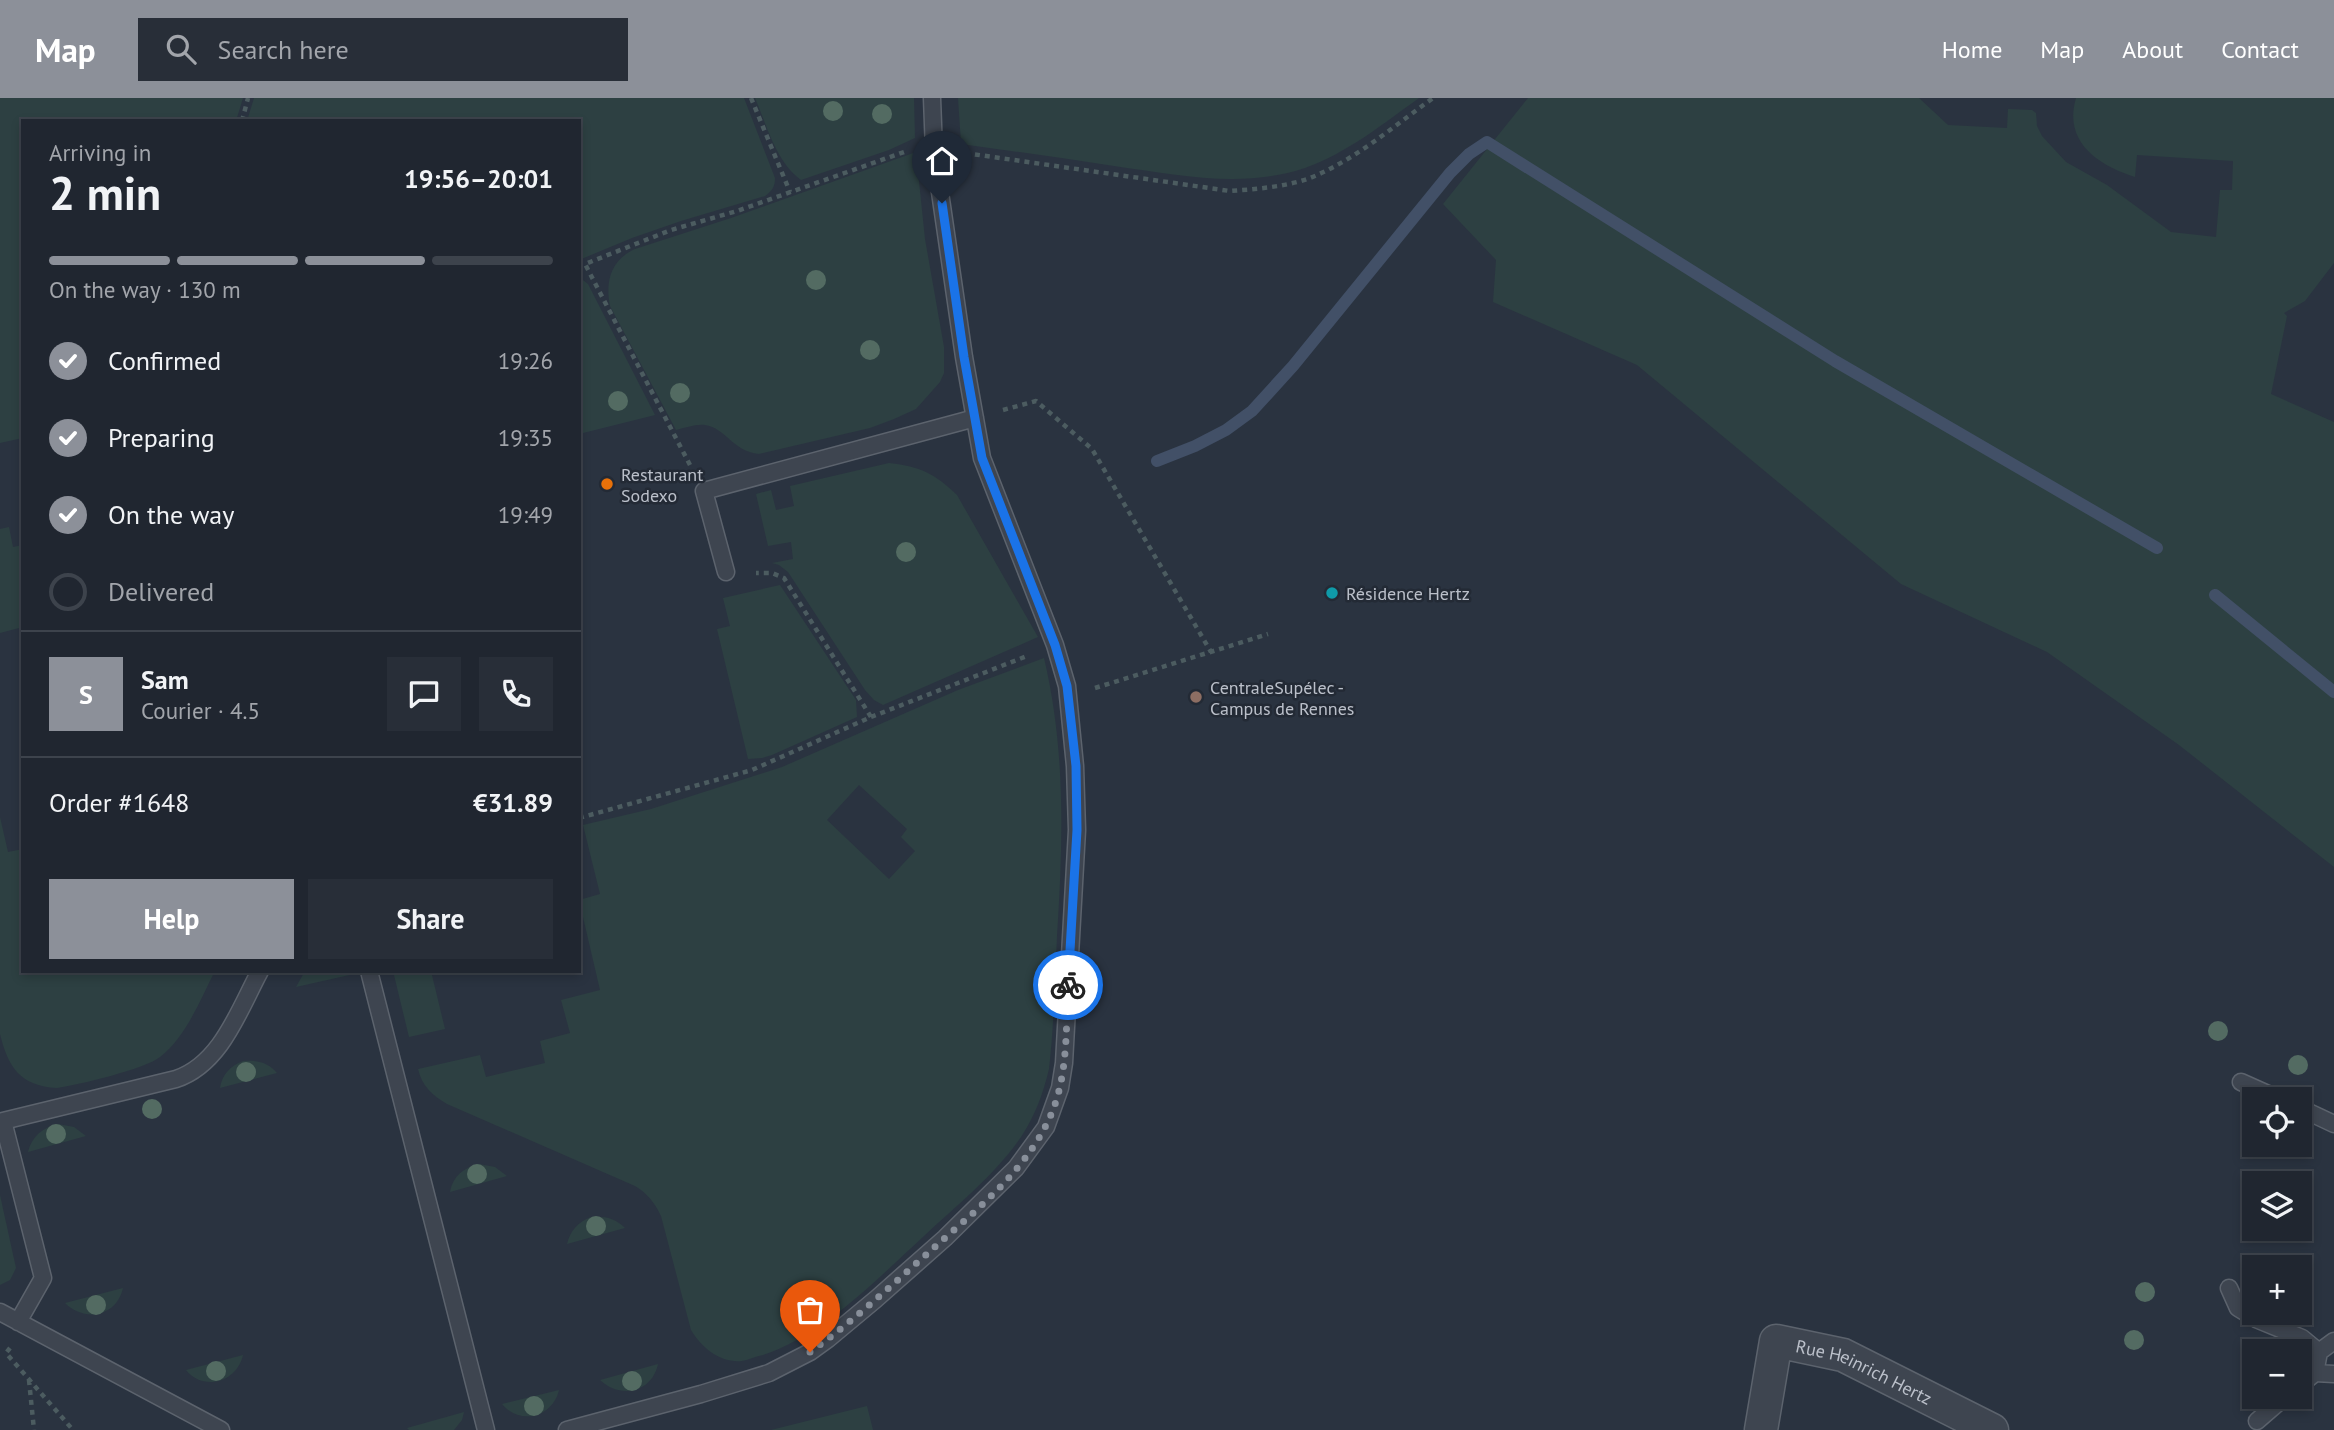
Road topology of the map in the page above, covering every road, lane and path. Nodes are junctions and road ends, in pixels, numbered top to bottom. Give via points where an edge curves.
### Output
1 (248, 98) edge
2 (751, 98) edge
3 (932, 98) edge
4 (1433, 98) edge
5 (243, 119) edge
6 (934, 152) junction
7 (790, 192) junction
8 (582, 265) edge
9 (975, 418) junction
10 (704, 491) junction
11 (726, 572) joint
12 (1268, 634) dead end
13 (1055, 645) junction
14 (1211, 652) junction
15 (1090, 689) dead end
16 (871, 717) junction
17 (581, 817) edge
18 (259, 973) edge
19 (370, 973) edge
20 (2241, 1082) dead end
21 (2252, 1087) edge
22 (2312, 1114) edge
23 (1, 1116) edge
24 (2334, 1124) edge
25 (2229, 1288) dead end
26 (0, 1312) edge
27 (21, 1323) junction
28 (2334, 1341) edge
29 (0, 1350) edge
30 (2319, 1352) junction
31 (6, 1353) junction
32 (2315, 1373) junction
33 (2334, 1374) edge
34 (2312, 1375) edge
35 (29, 1379) junction
36 (2270, 1409) edge
37 (2257, 1420) dead end
38 (34, 1430) edge
39 (73, 1430) edge
40 (221, 1430) edge
41 (486, 1430) edge
42 (567, 1430) edge
43 (1761, 1430) edge
44 (1992, 1430) edge

1 - 5 path
2 - 7 path
3 - 6 lane
4 - 6 path via 1351,156 1309,178 1265,188 1230,191 982,154
6 - 7 path via 909,150
6 - 9 lane
7 - 8 path via 659,234
8 - 10 path
9 - 10 lane
9 - 13 lane via 982,458
9 - 14 path via 1036,401 1092,449
10 - 11 lane
11 - 16 path via 772,573 784,578
12 - 14 path
13 - 16 path
13 - 42 lane via 1067,686 1077,830 1063,1075 1045,1126 1016,1168 980,1205 876,1300 810,1352 758,1376
14 - 15 path
16 - 17 path via 752,770
18 - 23 lane via 218,1046 192,1072
19 - 41 lane
20 - 21 lane
22 - 24 lane
23 - 27 lane via 43,1278
25 - 30 lane via 2238,1308 2302,1338
26 - 27 lane
27 - 31 path
27 - 40 lane
28 - 30 lane
29 - 31 path
30 - 32 lane
31 - 35 path
32 - 33 lane
32 - 34 lane
35 - 38 path
35 - 39 path
36 - 37 lane
43 - 44 street, Rue Heinrich Hertz via 1776,1340 1843,1355

